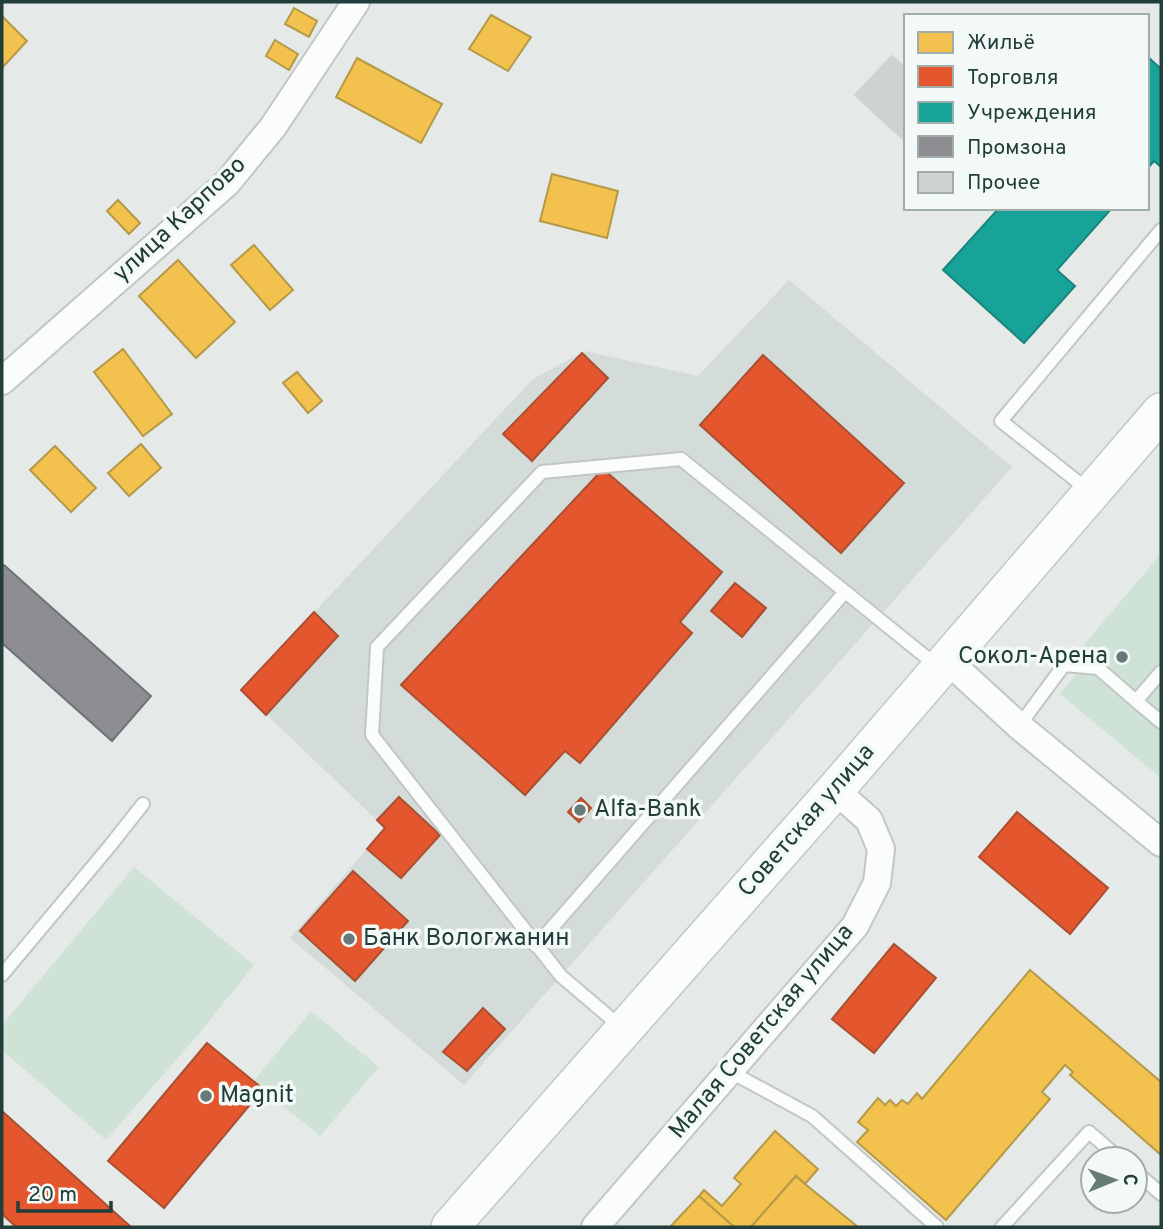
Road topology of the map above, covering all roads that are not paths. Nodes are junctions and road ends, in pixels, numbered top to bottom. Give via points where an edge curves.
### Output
1 (356, 2) edge
2 (1161, 230) edge
3 (2, 381) edge
4 (1161, 412) edge
5 (1091, 493) junction
6 (845, 592) junction
7 (943, 664) junction
8 (1161, 671) edge
9 (1136, 701) junction
10 (1161, 722) edge
11 (1019, 726) junction
12 (835, 790) junction
13 (143, 804) dead end
14 (1161, 843) edge
15 (536, 946) junction
16 (2, 975) edge
17 (624, 1029) junction
18 (729, 1071) junction
19 (1104, 1145) edge
20 (450, 1227) edge
21 (595, 1227) edge
22 (937, 1227) edge
23 (1002, 1227) edge

1 - 3 street, улица Карпово via 273,127 227,183
2 - 5 lane via 1001,421
4 - 5 main road, Советская улица
5 - 7 main road, Советская улица
6 - 7 lane
6 - 15 lane
6 - 15 lane via 681,459 543,472 377,647 372,735
7 - 11 street
7 - 12 main road, Советская улица
8 - 9 lane
9 - 10 lane
9 - 11 lane via 1098,668 1064,665
11 - 14 street
12 - 17 main road, Советская улица
12 - 18 street, Малая Советская улица via 869,820 881,849 877,883 855,926
13 - 16 lane
15 - 17 lane via 561,976
17 - 20 main road, Советская улица
18 - 21 street, Малая Советская улица
18 - 22 lane via 811,1116
19 - 23 lane via 1089,1132

